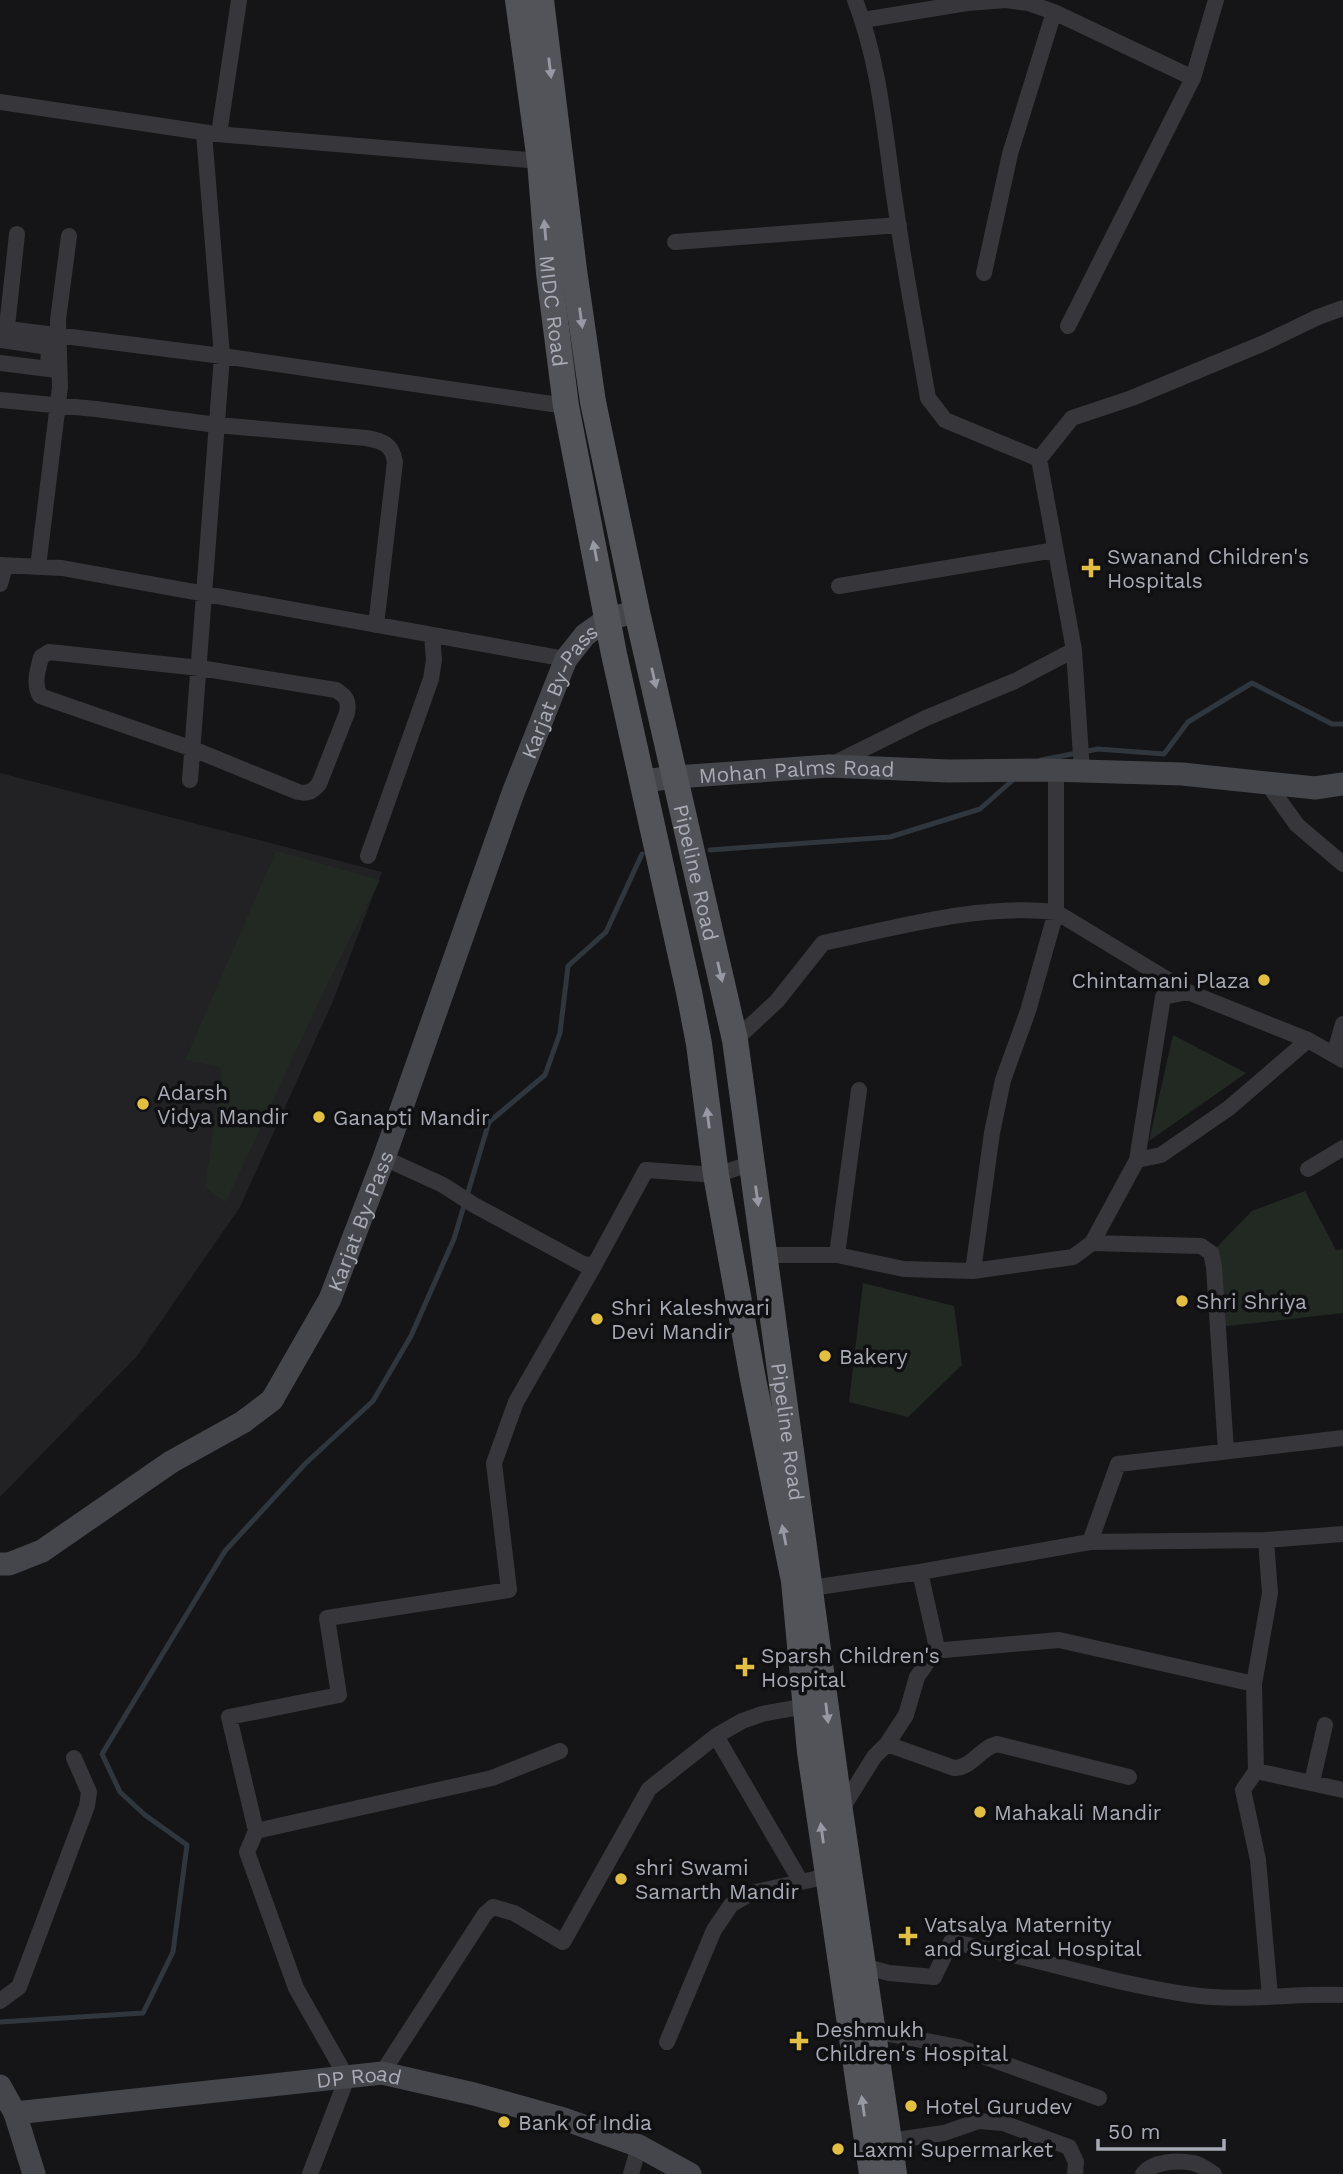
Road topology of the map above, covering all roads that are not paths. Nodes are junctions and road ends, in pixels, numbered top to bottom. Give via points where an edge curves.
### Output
1 (239, 0) edge
2 (517, 0) edge
3 (541, 0) edge
4 (855, 0) edge
5 (1216, 0) edge
6 (1054, 12) junction
7 (863, 20) junction
8 (1193, 78) junction
9 (0, 102) edge
10 (214, 133) junction
11 (540, 161) junction
12 (899, 225) junction
13 (17, 234) dead end
14 (69, 236) dead end
15 (676, 242) dead end
16 (984, 273) dead end
17 (1343, 308) edge
18 (1068, 326) dead end
19 (2, 332) edge
20 (59, 335) junction
21 (36, 338) junction
22 (222, 356) junction
23 (0, 363) edge
24 (54, 370) junction
25 (0, 400) edge
26 (566, 406) junction
27 (56, 407) junction
28 (217, 425) junction
29 (1039, 459) junction
30 (1055, 550) junction
31 (3, 566) edge
32 (38, 567) junction
33 (0, 584) edge
34 (839, 586) dead end
35 (206, 594) junction
36 (637, 612) junction
37 (609, 618) junction
38 (376, 625) junction
39 (432, 635) junction
40 (1074, 650) junction
41 (566, 659) junction
42 (200, 667) junction
43 (193, 750) junction
44 (1082, 765) junction
45 (829, 766) junction
46 (1052, 770) junction
47 (676, 777) junction
48 (190, 779) dead end
49 (643, 781) junction
50 (1267, 783) junction
51 (1343, 785) edge
52 (368, 856) dead end
53 (1343, 864) edge
54 (1056, 912) junction
55 (1188, 992) junction
56 (1343, 1024) edge
57 (735, 1040) junction
58 (1308, 1040) junction
59 (1338, 1057) edge
60 (859, 1090) dead end
61 (1343, 1148) edge
62 (384, 1158) junction
63 (1137, 1160) junction
64 (752, 1163) junction
65 (1308, 1169) dead end
66 (716, 1175) junction
67 (1093, 1242) junction
68 (766, 1255) junction
69 (837, 1255) junction
70 (595, 1264) junction
71 (973, 1271) junction
72 (1343, 1438) edge
73 (1226, 1451) junction
74 (1343, 1534) edge
75 (1266, 1540) junction
76 (1090, 1542) junction
77 (0, 1564) edge
78 (920, 1573) junction
79 (811, 1588) junction
80 (937, 1648) junction
81 (1254, 1684) junction
82 (806, 1706) junction
83 (1325, 1725) dead end
84 (716, 1736) junction
85 (887, 1744) junction
86 (560, 1751) dead end
87 (74, 1758) dead end
88 (1256, 1771) junction
89 (1129, 1777) dead end
90 (1312, 1782) junction
91 (1343, 1790) edge
92 (840, 1811) junction
93 (256, 1831) junction
94 (828, 1876) junction
95 (801, 1882) junction
96 (863, 1966) junction
97 (1343, 1995) edge
98 (1270, 1996) junction
99 (0, 2001) edge
100 (873, 2031) junction
101 (667, 2042) dead end
102 (382, 2073) junction
103 (347, 2078) junction
104 (0, 2086) edge
105 (1099, 2098) dead end
106 (7, 2113) edge
107 (889, 2141) junction
108 (639, 2146) junction
109 (34, 2174) edge
110 (310, 2174) edge
111 (631, 2174) edge
112 (690, 2174) edge
113 (872, 2174) edge
114 (894, 2174) edge
115 (1075, 2174) edge
116 (1143, 2174) edge
117 (1214, 2174) edge

1 - 10 street
2 - 11 main road, MIDC Road
3 -> 36 main road, MIDC Road via 593,402
4 - 7 street
5 - 8 street
6 - 7 street via 1006,0
6 - 8 street
6 - 16 street via 1010,154
7 - 12 street via 882,103
8 - 18 street
9 - 10 street
10 - 11 street
10 - 22 street via 204,132
26 -> 11 main road, MIDC Road
12 - 15 street
12 - 29 street via 928,398 945,420
13 - 19 street
14 - 20 street
17 - 29 street via 1132,398 1072,418
19 - 21 street
20 - 21 street
20 - 22 street
20 - 24 street
21 - 24 street via 49,347
22 - 26 street
22 - 28 street
23 - 24 street
24 - 27 street via 60,387
25 - 27 street
37 -> 26 main road, MIDC Road
27 - 28 street
27 - 32 street
28 - 35 street
28 - 38 street via 366,438 390,446 395,462
29 - 30 street
30 - 34 street
30 - 40 street
31 - 32 street
31 - 33 street
32 - 35 street
35 - 38 street
35 - 42 street
36 - 37 main road, Karjat By-Pass
36 -> 47 main road, Pipeline Road
37 - 41 main road, Karjat By-Pass via 585,635
37 - 49 main road, Pipeline Road
38 - 39 street
39 - 41 street
39 - 52 street via 431,679
40 - 44 street
40 - 45 street
41 - 62 main road, Karjat By-Pass via 508,806
42 - 43 street
42 - 43 street via 49,652 41,657 36,679 40,696 47,700
42 - 43 street via 336,690 348,702 319,784 307,794
43 - 48 street
44 - 46 main road
44 - 50 main road
45 - 46 main road, Mohan Palms Road
45 - 47 main road, Mohan Palms Road
46 - 54 street
47 - 49 main road, Mohan Palms Road
47 -> 57 main road, Pipeline Road
66 -> 49 main road, Pipeline Road via 699,1044
50 - 51 main road via 1315,788
50 - 53 street via 1297,825
54 - 55 street
54 - 57 street via 1031,909 950,917 822,943 777,1001
54 - 71 street via 1003,1080
55 - 58 street
55 - 63 street via 1163,997
56 - 59 street
57 - 64 main road, Pipeline Road
58 - 59 street
58 - 63 street via 1229,1108 1161,1155
60 - 69 street
61 - 65 street
62 - 70 street via 443,1185 585,1265
62 - 77 main road, Karjat By-Pass via 330,1299 272,1400 243,1422 171,1462 42,1551
63 - 67 street
64 - 66 street
64 -> 68 main road, Pipeline Road
66 - 70 street via 646,1170
82 -> 66 main road, Pipeline Road via 794,1581
67 - 71 street via 1073,1257
67 - 73 street via 1201,1246 1211,1254
68 - 69 street
68 - 79 main road, Pipeline Road
69 - 71 street via 904,1269
70 - 93 street via 516,1402 494,1463 509,1590 327,1618 339,1695 229,1717
72 - 73 street
73 - 76 street via 1118,1464
74 - 75 street
75 - 76 street
75 - 81 street via 1270,1593
76 - 78 street
78 - 79 street
78 - 80 street
79 -> 92 main road, Pipeline Road
80 - 81 street via 1059,1640
80 - 85 street via 917,1677 906,1715
81 - 88 street
82 - 84 street via 762,1714
94 -> 82 main road, Pipeline Road
83 - 90 street
84 - 95 street
84 - 102 street via 649,1789 563,1942 504,1909 493,1907 485,1914
85 - 89 street via 954,1768 968,1765 997,1744
85 - 92 street
86 - 93 street via 492,1778
87 - 99 street via 89,1792 87,1806 19,1987
88 - 90 street
88 - 98 street via 1243,1790 1258,1860
90 - 91 street
92 - 96 main road, Pipeline Road
93 - 103 street via 247,1852 296,1988
94 - 95 street
113 -> 94 main road, Pipeline Road
95 - 101 street via 751,1893 731,1905 714,1930
96 - 98 street via 934,1977 951,1942 1141,1987 1234,1998
96 - 100 main road, Pipeline Road
97 - 98 street
100 - 105 street via 958,2047
100 - 107 main road, Pipeline Road
102 - 103 main road, DP Road
102 - 108 main road, DP Road via 474,2094
103 - 106 main road, DP Road
103 - 110 street
104 - 106 main road
106 - 109 main road
107 - 114 main road, Pipeline Road
107 - 115 street via 944,2133 979,2121 1003,2123 1069,2147 1076,2162
108 - 111 street
108 - 112 main road, DP Road
116 - 117 street via 1156,2164 1195,2163

